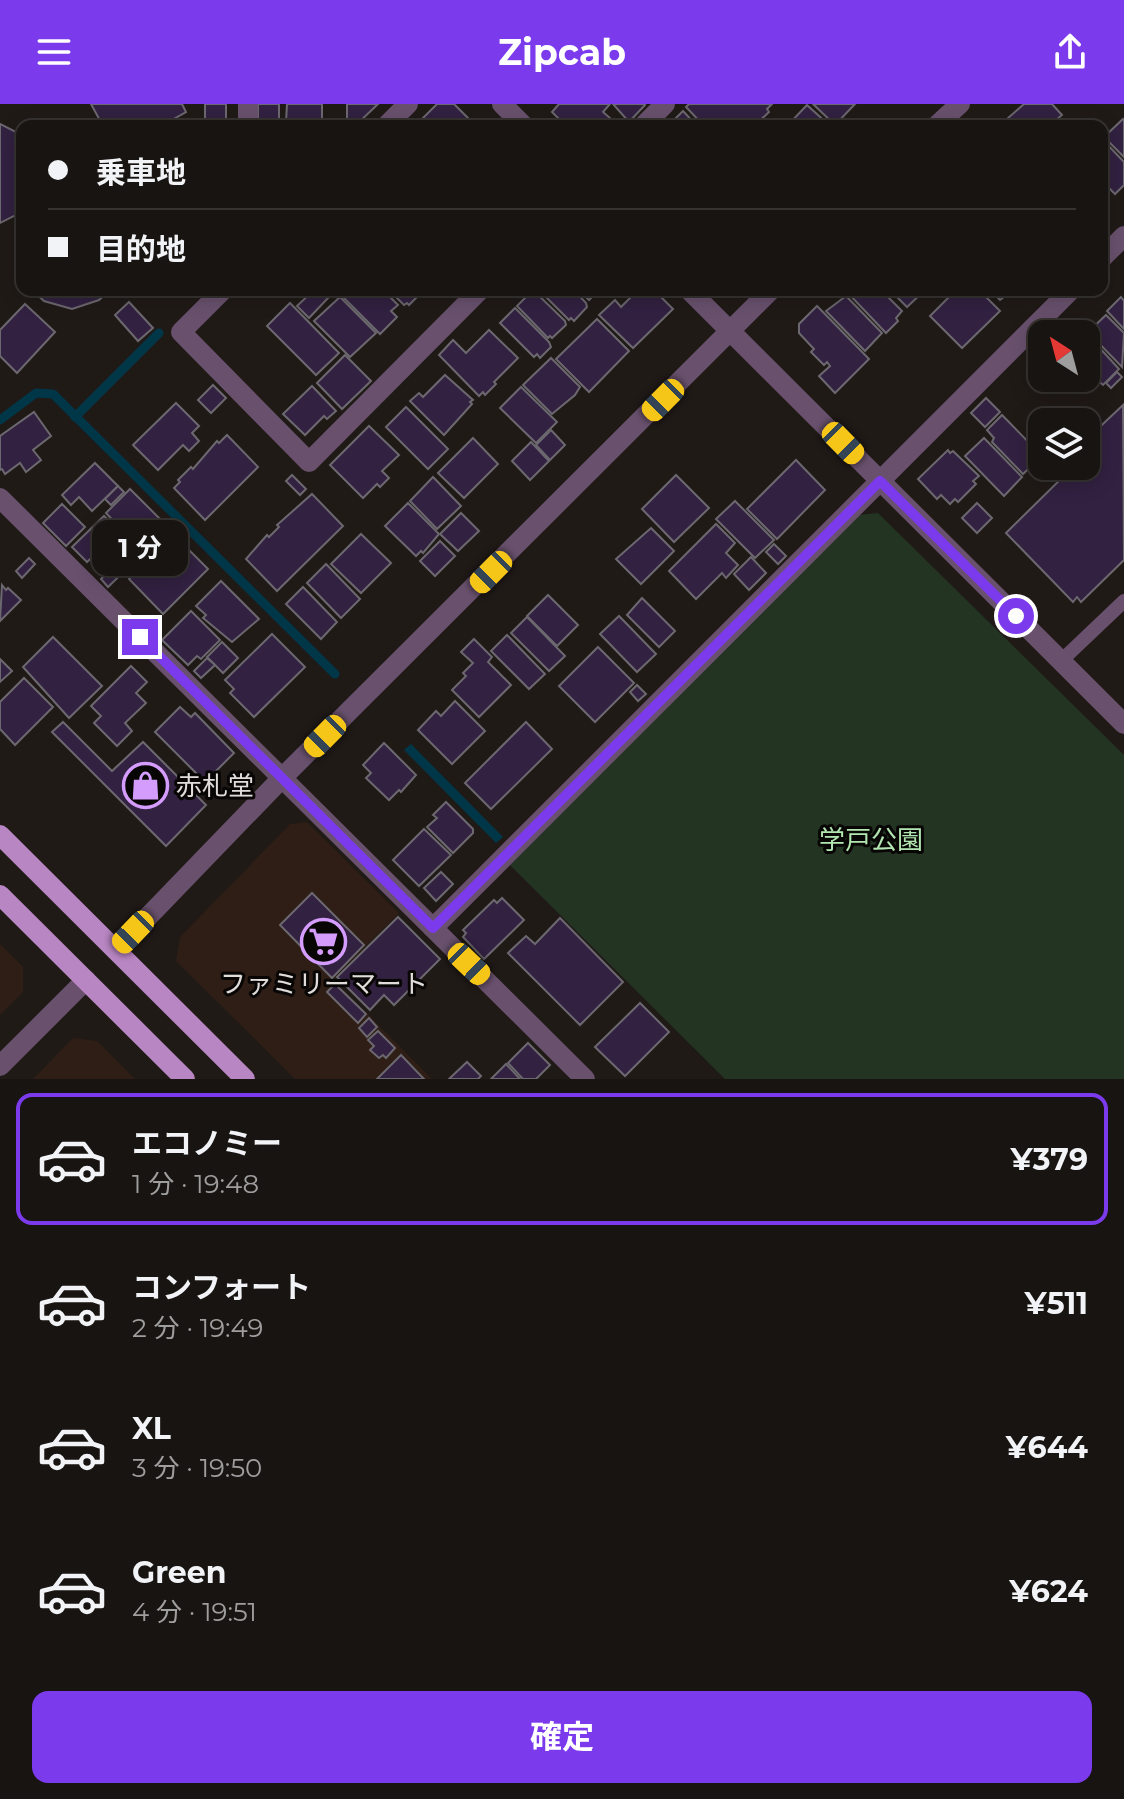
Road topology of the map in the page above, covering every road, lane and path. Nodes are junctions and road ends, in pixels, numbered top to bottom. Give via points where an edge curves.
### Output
1 (408, 104) edge
2 (502, 104) edge
3 (665, 104) edge
4 (960, 104) edge
5 (392, 120) edge
6 (518, 120) edge
7 (649, 120) edge
8 (943, 120) edge
9 (1124, 236) edge
10 (1108, 252) edge
11 (217, 296) edge
12 (474, 296) edge
13 (695, 296) edge
14 (765, 296) edge
15 (1065, 296) edge
16 (731, 332) junction
17 (880, 481) junction
18 (0, 498) edge
19 (1124, 601) edge
20 (1061, 661) junction
21 (1124, 724) edge
22 (282, 778) junction
23 (0, 835) edge
24 (0, 895) edge
25 (433, 928) junction
26 (116, 950) junction
27 (86, 980) junction
28 (0, 1066) edge
29 (185, 1079) edge
30 (245, 1079) edge
31 (585, 1079) edge

1 - 5 street
2 - 6 street
3 - 7 street
4 - 8 street
9 - 10 street
11 - 12 street via 181,332 309,462
13 - 16 street
14 - 16 street
15 - 17 street
16 - 17 street
16 - 22 street
17 - 20 street
17 - 25 street
18 - 22 street
19 - 20 lane
20 - 21 street
22 - 25 street
22 - 26 street
23 - 26 main road
24 - 27 main road
25 - 31 street
26 - 30 main road
27 - 28 street
27 - 29 main road

